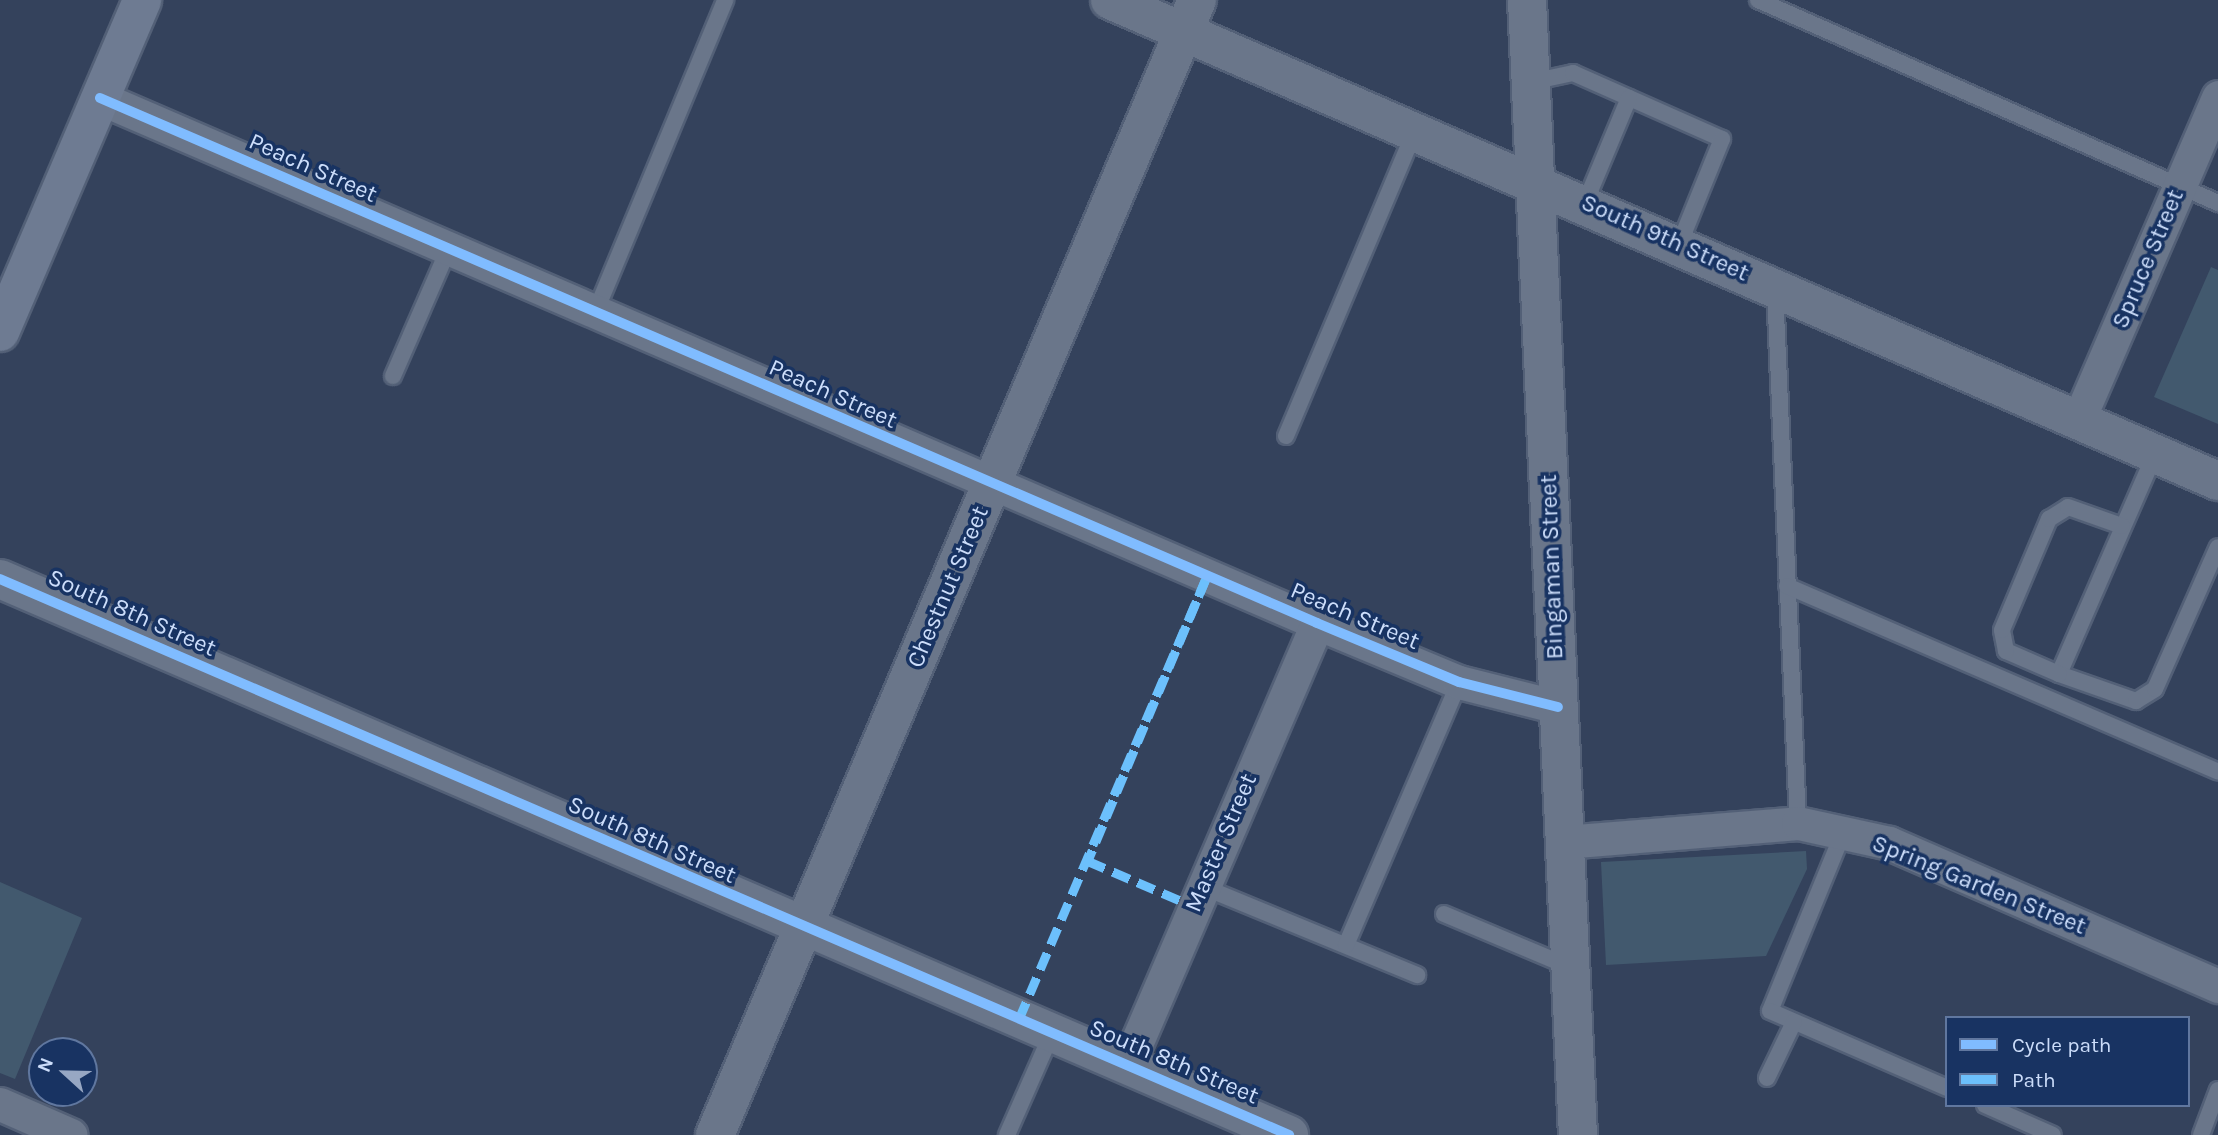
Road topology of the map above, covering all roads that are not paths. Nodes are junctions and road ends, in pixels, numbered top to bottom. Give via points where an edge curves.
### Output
1 (142, 0) edge
2 (725, 0) edge
3 (1110, 0) edge
4 (1527, 0) edge
5 (1758, 0) edge
6 (1191, 16) edge
7 (1531, 82) junction
8 (2218, 97) edge
9 (100, 98) junction
10 (1629, 98) junction
11 (1416, 129) junction
12 (1536, 182) junction
13 (2179, 187) junction
14 (1586, 203) junction
15 (2218, 204) edge
16 (1679, 245) junction
17 (448, 250) junction
18 (1774, 287) junction
19 (594, 313) junction
20 (0, 332) edge
21 (393, 376) dead end
22 (2078, 421) junction
23 (1286, 436) dead end
24 (2155, 454) junction
25 (2218, 481) edge
26 (991, 486) junction
27 (2122, 526) junction
28 (2218, 547) edge
29 (0, 579) edge
30 (1787, 586) junction
31 (1317, 623) junction
32 (2059, 674) junction
33 (1460, 682) junction
34 (1559, 707) junction
35 (2218, 772) edge
36 (1798, 822) junction
37 (1843, 833) junction
38 (1564, 842) junction
39 (1201, 886) junction
40 (1444, 914) dead end
41 (803, 929) junction
42 (1346, 945) junction
43 (1570, 967) junction
44 (1417, 975) dead end
45 (2218, 986) edge
46 (1794, 1022) junction
47 (1052, 1033) junction
48 (1127, 1065) junction
49 (1767, 1078) dead end
50 (1945, 1087) edge
51 (2218, 1090) edge
52 (0, 1104) edge
53 (1990, 1107) edge
54 (71, 1135) edge
55 (715, 1135) edge
56 (1007, 1135) edge
57 (1289, 1135) edge
58 (1578, 1135) edge
59 (2053, 1135) edge
60 (2201, 1135) edge

1 - 9 main road
2 - 19 lane
3 - 6 street, South 9th Street
4 - 7 street, Bingaman Street
5 - 13 lane
6 - 11 street, South 9th Street
6 - 26 street, Chestnut Street
7 - 10 lane via 1573,73
7 - 12 street, Bingaman Street
8 - 13 street, Spruce Street
9 - 17 street, Peach Street
9 - 20 main road
10 - 14 lane
10 - 16 lane via 1722,139
11 - 12 street, South 9th Street
11 - 23 lane
12 - 14 street, South 9th Street
12 - 34 street, Bingaman Street
13 - 15 lane
13 - 22 street, Spruce Street
14 - 16 street, South 9th Street
16 - 18 street, South 9th Street
17 - 19 street, Peach Street
17 - 21 lane
18 - 22 street, South 9th Street
18 - 30 lane
19 - 26 street, Peach Street
22 - 24 street, South 9th Street
24 - 25 street, South 9th Street
24 - 27 lane
26 - 31 street, Peach Street
26 - 41 street, Chestnut Street
27 - 32 lane
27 - 32 lane via 2068,507 2049,519 2017,593 2002,630 2006,651
28 - 32 lane via 2155,689 2136,701
29 - 41 street, South 8th Street
30 - 35 lane
30 - 36 lane
31 - 33 street, Peach Street
31 - 39 street, Master Street
33 - 34 street, Peach Street
33 - 42 lane
34 - 38 street, Bingaman Street
36 - 37 street, Spring Garden Street
36 - 38 street, Spring Garden Street
37 - 45 street, Spring Garden Street via 1889,843
37 - 46 lane via 1770,1011
38 - 43 street, Bingaman Street
39 - 42 lane
39 - 48 street, Master Street
40 - 43 lane
41 - 47 street, South 8th Street
41 - 55 street, Chestnut Street
42 - 44 lane
43 - 58 street, Bingaman Street
46 - 49 lane
46 - 50 lane
47 - 48 street, South 8th Street
47 - 56 lane
48 - 57 street, South 8th Street
51 - 60 lane
52 - 54 street
53 - 59 lane

